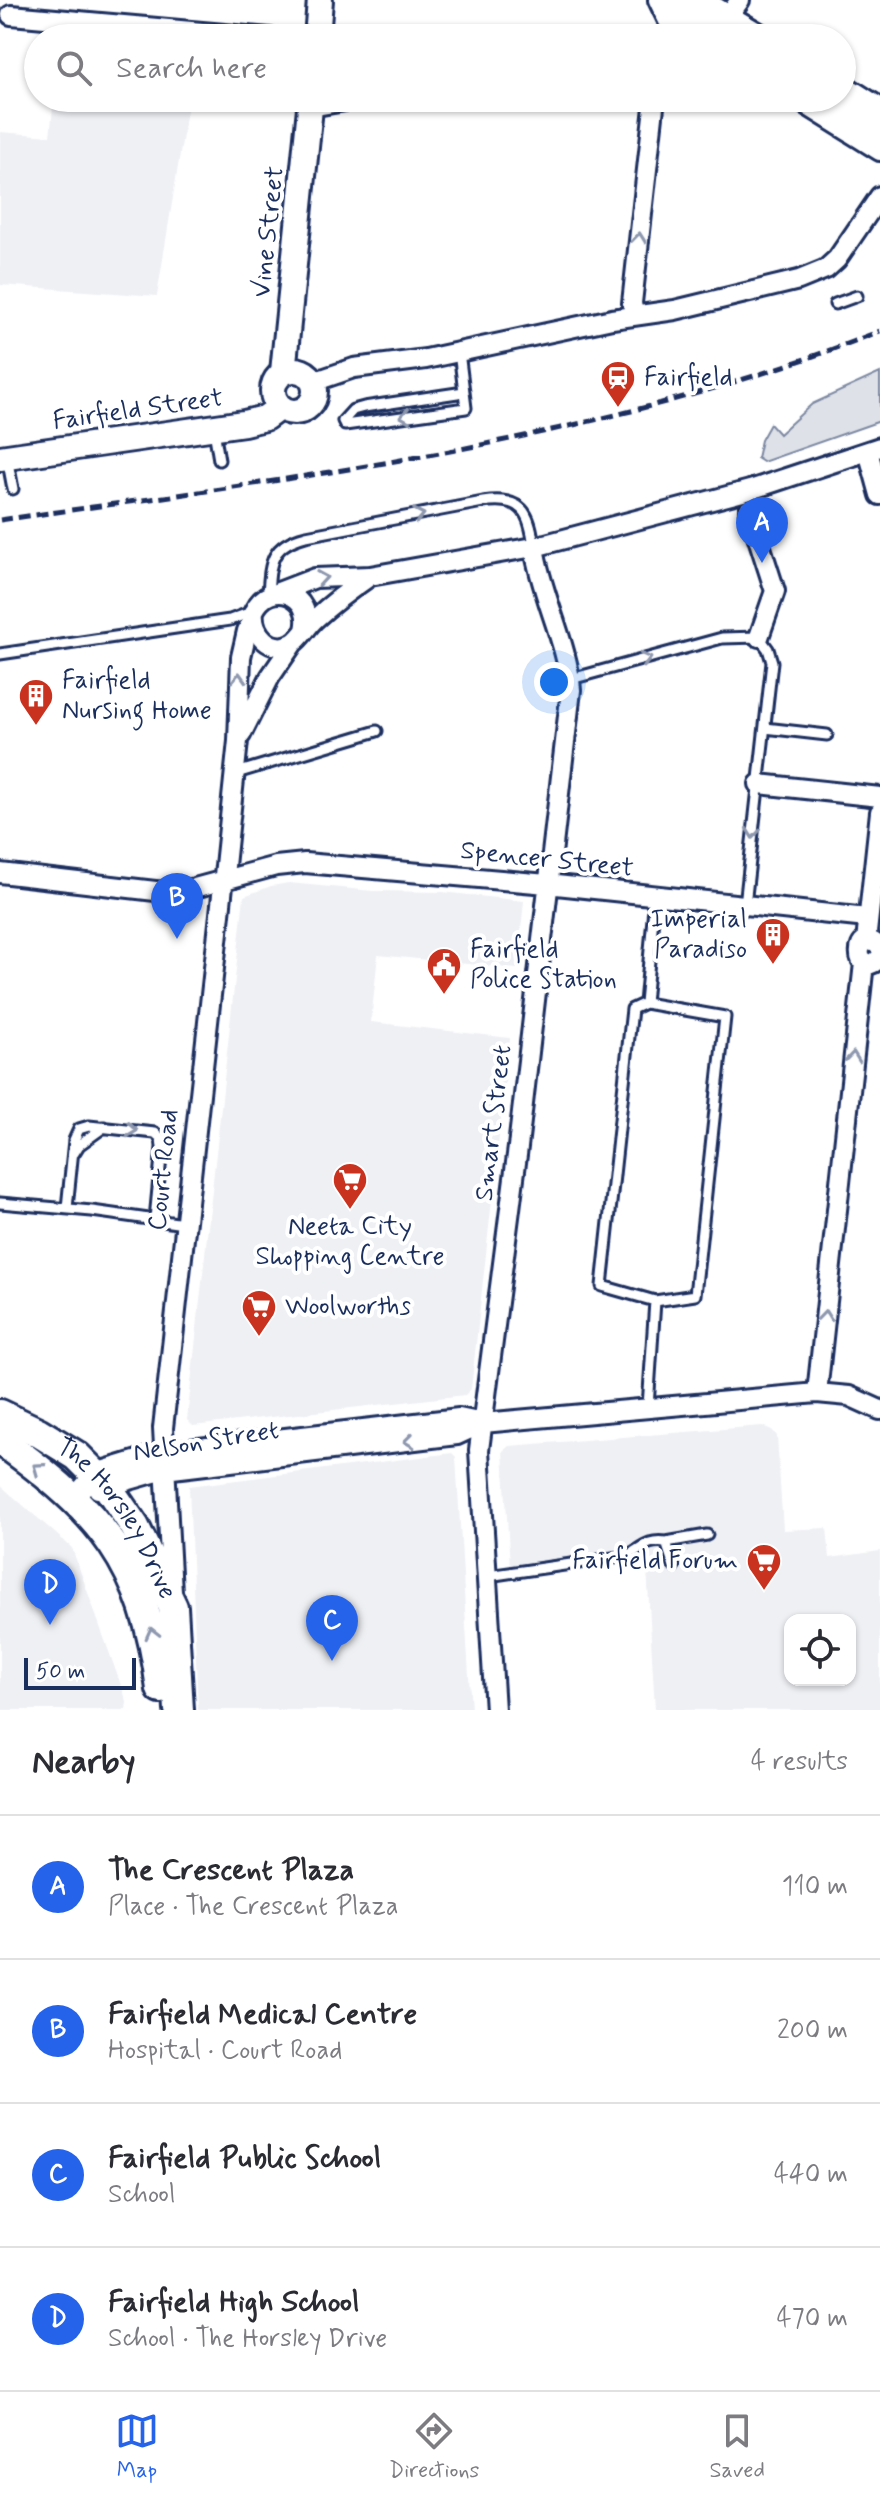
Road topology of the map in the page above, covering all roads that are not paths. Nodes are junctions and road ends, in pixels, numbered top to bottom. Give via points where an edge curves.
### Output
1 (320, 0) edge
2 (658, 0) edge
3 (665, 0) edge
4 (698, 0) edge
5 (11, 15) dead end
6 (112, 24) edge
7 (318, 24) edge
8 (672, 24) edge
9 (741, 24) edge
10 (856, 96) edge
11 (880, 111) edge
12 (309, 112) edge
13 (653, 112) edge
14 (817, 112) edge
15 (849, 112) edge
16 (880, 131) edge
17 (880, 151) edge
18 (880, 196) edge
19 (857, 296) dead end
20 (835, 304) dead end
21 (634, 315) junction
22 (459, 352) junction
23 (283, 372) junction
24 (313, 382) junction
25 (464, 392) junction
26 (280, 407) junction
27 (214, 427) junction
28 (874, 449) edge
29 (4, 457) edge
30 (219, 460) dead end
31 (13, 489) dead end
32 (880, 495) edge
33 (749, 510) dead end
34 (534, 547) junction
35 (370, 576) junction
36 (272, 594) junction
37 (254, 615) junction
38 (299, 636) junction
39 (759, 637) junction
40 (0, 654) edge
41 (571, 679) junction
42 (765, 728) junction
43 (377, 731) dead end
44 (827, 735) dead end
45 (238, 741) junction
46 (233, 774) junction
47 (759, 784) junction
48 (880, 797) edge
49 (880, 812) edge
50 (0, 873) edge
51 (224, 880) junction
52 (547, 884) junction
53 (655, 897) junction
54 (745, 905) junction
55 (867, 918) junction
56 (873, 945) edge
57 (872, 961) edge
58 (645, 1003) junction
59 (0, 1203) edge
60 (67, 1208) junction
61 (155, 1219) junction
62 (184, 1224) junction
63 (655, 1301) junction
64 (817, 1393) junction
65 (648, 1407) junction
66 (880, 1410) edge
67 (0, 1414) edge
68 (483, 1423) junction
69 (0, 1440) edge
70 (164, 1461) junction
71 (101, 1480) junction
72 (74, 1498) junction
73 (707, 1535) dead end
74 (666, 1542) junction
75 (674, 1566) dead end
76 (488, 1576) junction
77 (173, 1607) junction
78 (163, 1710) edge
79 (179, 1710) edge
80 (495, 1710) edge

1 - 7 main road
2 - 8 street
3 - 9 main road
4 - 9 main road
5 - 6 street
10 - 11 main road
12 - 23 main road, Vine Street
21 -> 13 street
14 - 17 street
15 - 16 main road
18 - 21 street via 837,259 814,275 711,303
19 - 20 lane
21 - 22 street
22 - 24 street via 354,368
22 - 25 lane
23 - 24 main road via 300,371
23 - 26 main road via 273,389
24 - 26 main road via 314,396 307,408 294,412
25 -> 25 lane via 466,408 345,425 343,421 364,407
26 - 27 main road, Fairfield Street via 265,418
27 - 29 main road, Fairfield Street
27 - 30 lane
28 - 32 street
28 - 34 street via 735,494
29 - 31 lane
33 - 39 street via 775,591
34 - 35 street
36 -> 34 lane via 272,559 288,542 483,502 507,502 523,510
34 - 41 street, Smart Street
36 -> 35 street via 315,578
35 - 38 street, Court Road
36 - 37 street
36 - 38 street via 298,600 306,614
37 - 38 street via 263,640 278,646
37 - 40 lane
45 -> 37 street, Court Road via 241,657
38 - 45 street, Court Road via 270,677
41 -> 39 lane via 722,638
39 - 42 lane via 772,662
41 - 52 street, Smart Street
42 - 44 lane
42 - 47 lane
43 - 46 lane
45 - 46 street, Court Road
46 - 51 street, Court Road
47 - 48 street
47 -> 54 lane
49 - 55 street
50 - 51 street, Spencer Street via 150,891 178,891
51 - 52 street, Spencer Street via 305,863
51 - 62 street, Court Road
52 - 53 street, Spencer Street
52 - 68 street, Smart Street
53 - 54 street, Spencer Street
53 - 58 lane
54 - 55 street, Spencer Street
55 - 56 street
56 - 57 street via 860,946 858,953
64 -> 57 street
58 - 63 lane via 632,1009 602,1286
58 - 63 lane via 725,1017 695,1295
59 - 60 lane
60 - 61 lane
60 -> 61 lane via 79,1129 155,1133 161,1138
61 - 62 lane
62 - 70 street, Court Road
63 - 65 lane
64 - 65 street, Nelson Street
64 - 66 street, Nelson Street via 849,1396
65 - 68 street, Nelson Street
67 - 71 main road, The Horsley Drive via 77,1456
68 - 70 street, Nelson Street via 457,1435
68 - 76 street, Smart Street via 479,1450
72 -> 69 main road, The Horsley Drive
70 - 71 street, Nelson Street
70 - 77 street, Court Road
71 - 72 street, Nelson Street
71 - 77 main road, The Horsley Drive via 149,1551
78 -> 72 main road, The Horsley Drive via 157,1654 138,1591 98,1523
73 - 74 lane
74 - 75 lane
74 - 76 lane via 645,1543 627,1556
76 - 80 street, Smart Street
77 - 79 main road, The Horsley Drive

